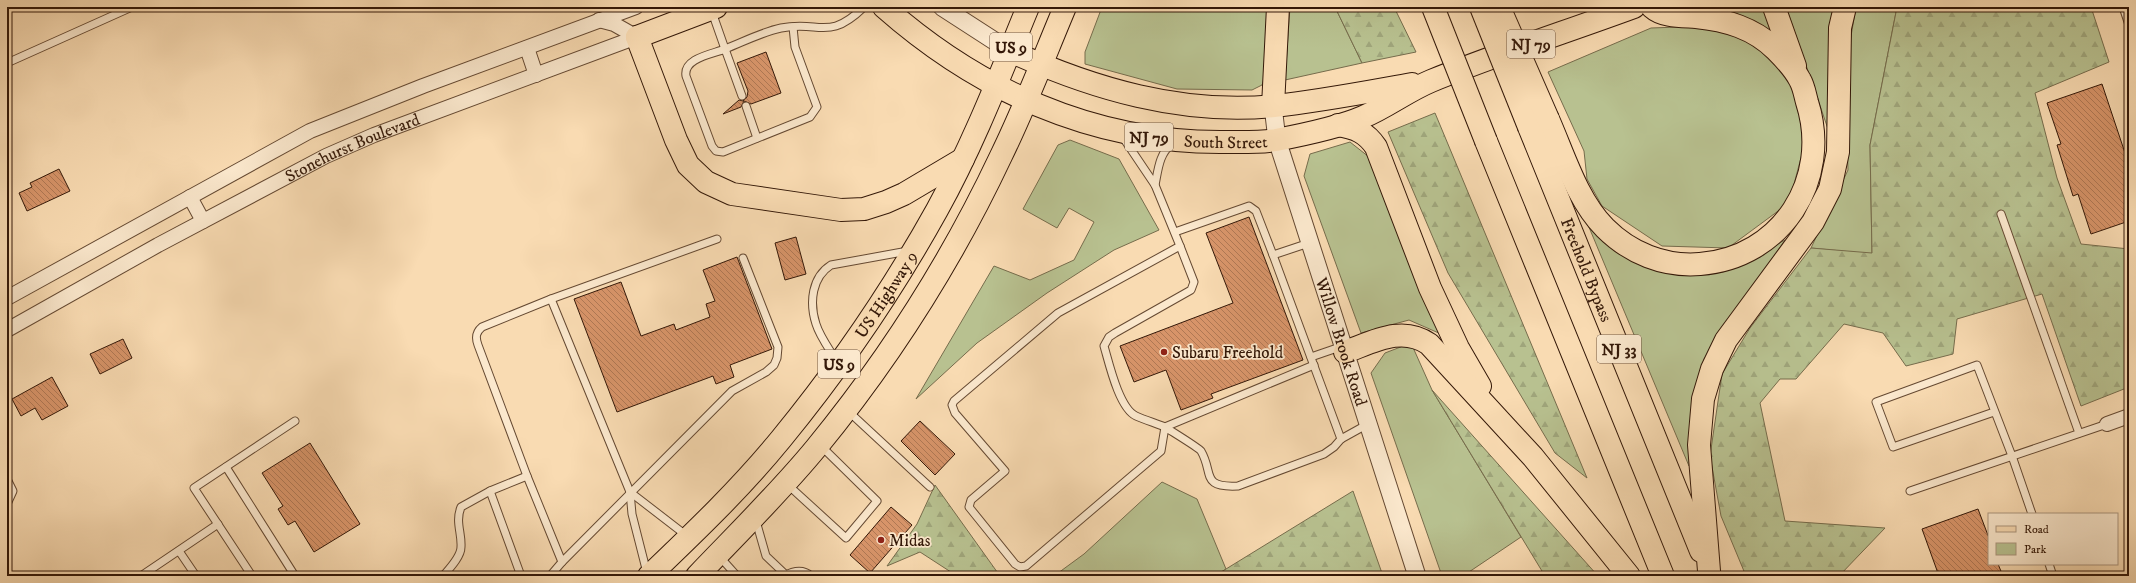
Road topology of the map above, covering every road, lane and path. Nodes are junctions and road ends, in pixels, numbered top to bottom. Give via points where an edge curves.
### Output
1 (132, 7) edge
2 (636, 7) edge
3 (864, 7) edge
4 (884, 7) edge
5 (942, 7) edge
6 (1028, 7) edge
7 (1064, 7) edge
8 (1278, 7) edge
9 (1433, 7) edge
10 (1481, 7) edge
11 (1499, 7) edge
12 (1634, 7) edge
13 (1652, 7) edge
14 (1774, 7) edge
15 (1845, 7) edge
16 (2123, 7) edge
17 (712, 8) edge
18 (600, 20) junction
19 (2129, 25) edge
20 (793, 27) junction
21 (637, 37) junction
22 (526, 48) junction
23 (725, 49) junction
24 (1010, 51) junction
25 (7, 63) edge
26 (1041, 65) junction
27 (536, 75) junction
28 (1800, 80) junction
29 (1429, 82) junction
30 (996, 86) junction
31 (742, 96) dead end
32 (1026, 101) junction
33 (746, 106) dead end
34 (1273, 106) junction
35 (1539, 123) junction
36 (1338, 125) junction
37 (1118, 131) junction
38 (757, 138) junction
39 (1277, 140) junction
40 (1179, 141) junction
41 (963, 159) junction
42 (1155, 185) junction
43 (190, 196) junction
44 (2001, 214) dead end
45 (203, 221) junction
46 (1175, 232) junction
47 (717, 239) dead end
48 (1310, 242) junction
49 (1180, 246) junction
50 (914, 250) junction
51 (1273, 255) junction
52 (743, 258) dead end
53 (7, 298) edge
54 (551, 299) junction
55 (7, 330) edge
56 (1344, 349) junction
57 (1311, 357) junction
58 (839, 364) junction
59 (1314, 365) junction
60 (847, 409) junction
61 (1994, 412) junction
62 (2129, 416) edge
63 (295, 421) dead end
64 (1368, 424) junction
65 (2107, 424) joint
66 (1505, 425) junction
67 (1165, 427) junction
68 (2079, 433) junction
69 (1341, 439) junction
70 (820, 444) junction
71 (2012, 456) junction
72 (226, 467) junction
73 (527, 476) junction
74 (7, 479) edge
75 (786, 483) junction
76 (930, 487) dead end
77 (490, 491) junction
78 (1910, 491) dead end
79 (630, 492) junction
80 (7, 504) edge
81 (2032, 513) edge
82 (754, 516) junction
83 (218, 524) junction
84 (689, 538) junction
85 (179, 551) junction
86 (717, 555) junction
87 (562, 562) junction
88 (2049, 565) edge
89 (1711, 573) edge
90 (785, 575) edge
91 (141, 576) edge
92 (196, 576) edge
93 (252, 576) edge
94 (295, 576) edge
95 (443, 576) edge
96 (521, 576) edge
97 (550, 576) edge
98 (648, 576) edge
99 (697, 576) edge
100 (737, 576) edge
101 (811, 576) edge
102 (1417, 576) edge
103 (1628, 576) edge
104 (1663, 576) edge
105 (2053, 576) edge

1 - 25 lane
2 - 18 street, Stonehurst Boulevard
3 - 20 lane via 846,22 831,28
4 - 30 main road, South Street via 948,57
5 - 24 street
6 - 24 main road, US Highway 9 / US 9
7 - 26 main road, US Highway 9 / US 9
8 - 34 main road
9 - 104 main road, NJ 33, bridge
10 - 35 main road, Freehold Bypass / NJ 33, bridge
11 - 35 main road, bridge
12 - 29 main road, South Street / NJ 79
13 - 28 main road via 1661,13 1714,20 1744,28 1767,42
14 - 28 main road
15 - 89 main road via 1840,28 1838,152 1830,189 1813,222 1726,340 1712,369 1703,399 1699,445
16 - 19 lane
17 - 21 main road, Stonehurst Boulevard
17 - 23 lane
18 - 21 street via 614,24
18 - 22 street, Stonehurst Boulevard
20 - 23 lane via 772,31
20 - 38 lane via 795,47 817,107 810,117
21 - 27 street, Stonehurst Boulevard
21 - 41 main road via 688,165 706,182 732,194 841,210 864,209 904,194
22 - 27 street
22 - 43 street, Stonehurst Boulevard via 310,131
23 - 31 lane
23 - 38 lane via 690,63 685,70 686,76 716,151 723,152
24 - 26 main road, South Street / NJ 79
24 - 30 main road, US Highway 9 / US 9
26 - 32 main road, US Highway 9 / US 9
26 - 34 main road, South Street / NJ 79 via 1081,81 1143,98 1199,105
27 - 45 street, Stonehurst Boulevard via 374,135 326,156
28 - 35 main road via 1812,117 1814,137 1811,171 1803,192 1792,212 1772,235 1745,253 1717,262 1692,265 1666,262 1634,250 1617,238 1593,213
29 - 34 main road, South Street / NJ 79
29 - 36 main road, South Street / NJ 79 via 1363,117
30 - 32 main road, South Street / NJ 79
30 - 41 main road, US Highway 9 / US 9
32 - 37 main road, South Street / NJ 79
32 - 60 main road, US Highway 9 / US 9 via 969,220 893,345
33 - 38 lane
34 - 39 street, Willow Brook Road
35 - 89 main road, Freehold Bypass / NJ 33
36 - 39 main road, South Street / NJ 79
36 - 66 main road via 1354,128 1363,133 1376,147 1443,317 1479,385
37 - 40 main road, South Street / NJ 79
37 - 42 lane
39 - 40 main road, South Street / NJ 79
39 - 48 street, Willow Brook Road
40 - 42 lane via 1166,150
41 - 50 main road, US Highway 9 / US 9
42 - 46 lane
43 - 45 street
43 - 53 street, Stonehurst Boulevard
44 - 68 lane
45 - 55 street, Stonehurst Boulevard
46 - 49 lane
46 - 51 lane via 1249,206 1256,211
47 - 54 lane
48 - 51 lane
48 - 56 street, Willow Brook Road
49 - 67 lane via 1194,282 1191,290 1109,336 1104,346 1120,394 1129,411 1135,416
49 - 67 lane via 1058,313 954,401 952,407 955,414 1005,470 971,500 969,507 1020,567 1026,566 1161,451
50 - 58 main road, US Highway 9 / US 9 via 880,306
50 - 58 lane via 831,265 822,271 816,280 812,300 816,324
51 - 57 lane
52 - 79 lane via 778,348 774,365 732,391
54 - 73 lane via 482,327 476,335
54 - 79 lane
56 - 57 lane
56 - 64 street, Willow Brook Road
56 - 66 main road via 1393,335 1406,334 1422,339 1438,351
57 - 59 lane
58 - 84 main road, US Highway 9 / US 9 via 781,439
59 - 67 lane
59 - 69 lane
60 - 70 main road, US Highway 9 / US 9
60 - 76 lane
61 - 61 lane via 1893,447 1876,402 1977,366
61 - 71 lane
62 - 65 street
63 - 72 lane
64 - 69 lane
64 - 102 street, Willow Brook Road
65 - 68 lane
66 - 103 main road
67 - 69 lane via 1200,450 1208,475 1215,483 1224,487 1238,486 1324,454 1334,448
68 - 71 lane
70 - 75 main road, US Highway 9 / US 9
70 - 75 lane via 877,501 846,538
71 - 78 lane
71 - 81 lane
72 - 83 lane via 194,488
72 - 94 lane
73 - 77 lane
73 - 87 lane
74 - 80 lane via 13,491
75 - 82 main road, US Highway 9 / US 9
77 - 95 lane via 461,507 458,516 462,548
77 - 96 lane
79 - 84 lane
79 - 87 lane
79 - 98 lane via 632,514
82 - 86 main road, US Highway 9 / US 9
82 - 90 lane via 766,556
83 - 85 lane
83 - 93 lane
84 - 98 main road, US Highway 9 / US 9
85 - 91 lane
85 - 92 lane
86 - 99 main road, US Highway 9 / US 9
86 - 100 lane
87 - 97 lane
88 - 105 lane
90 - 101 lane via 797,571

